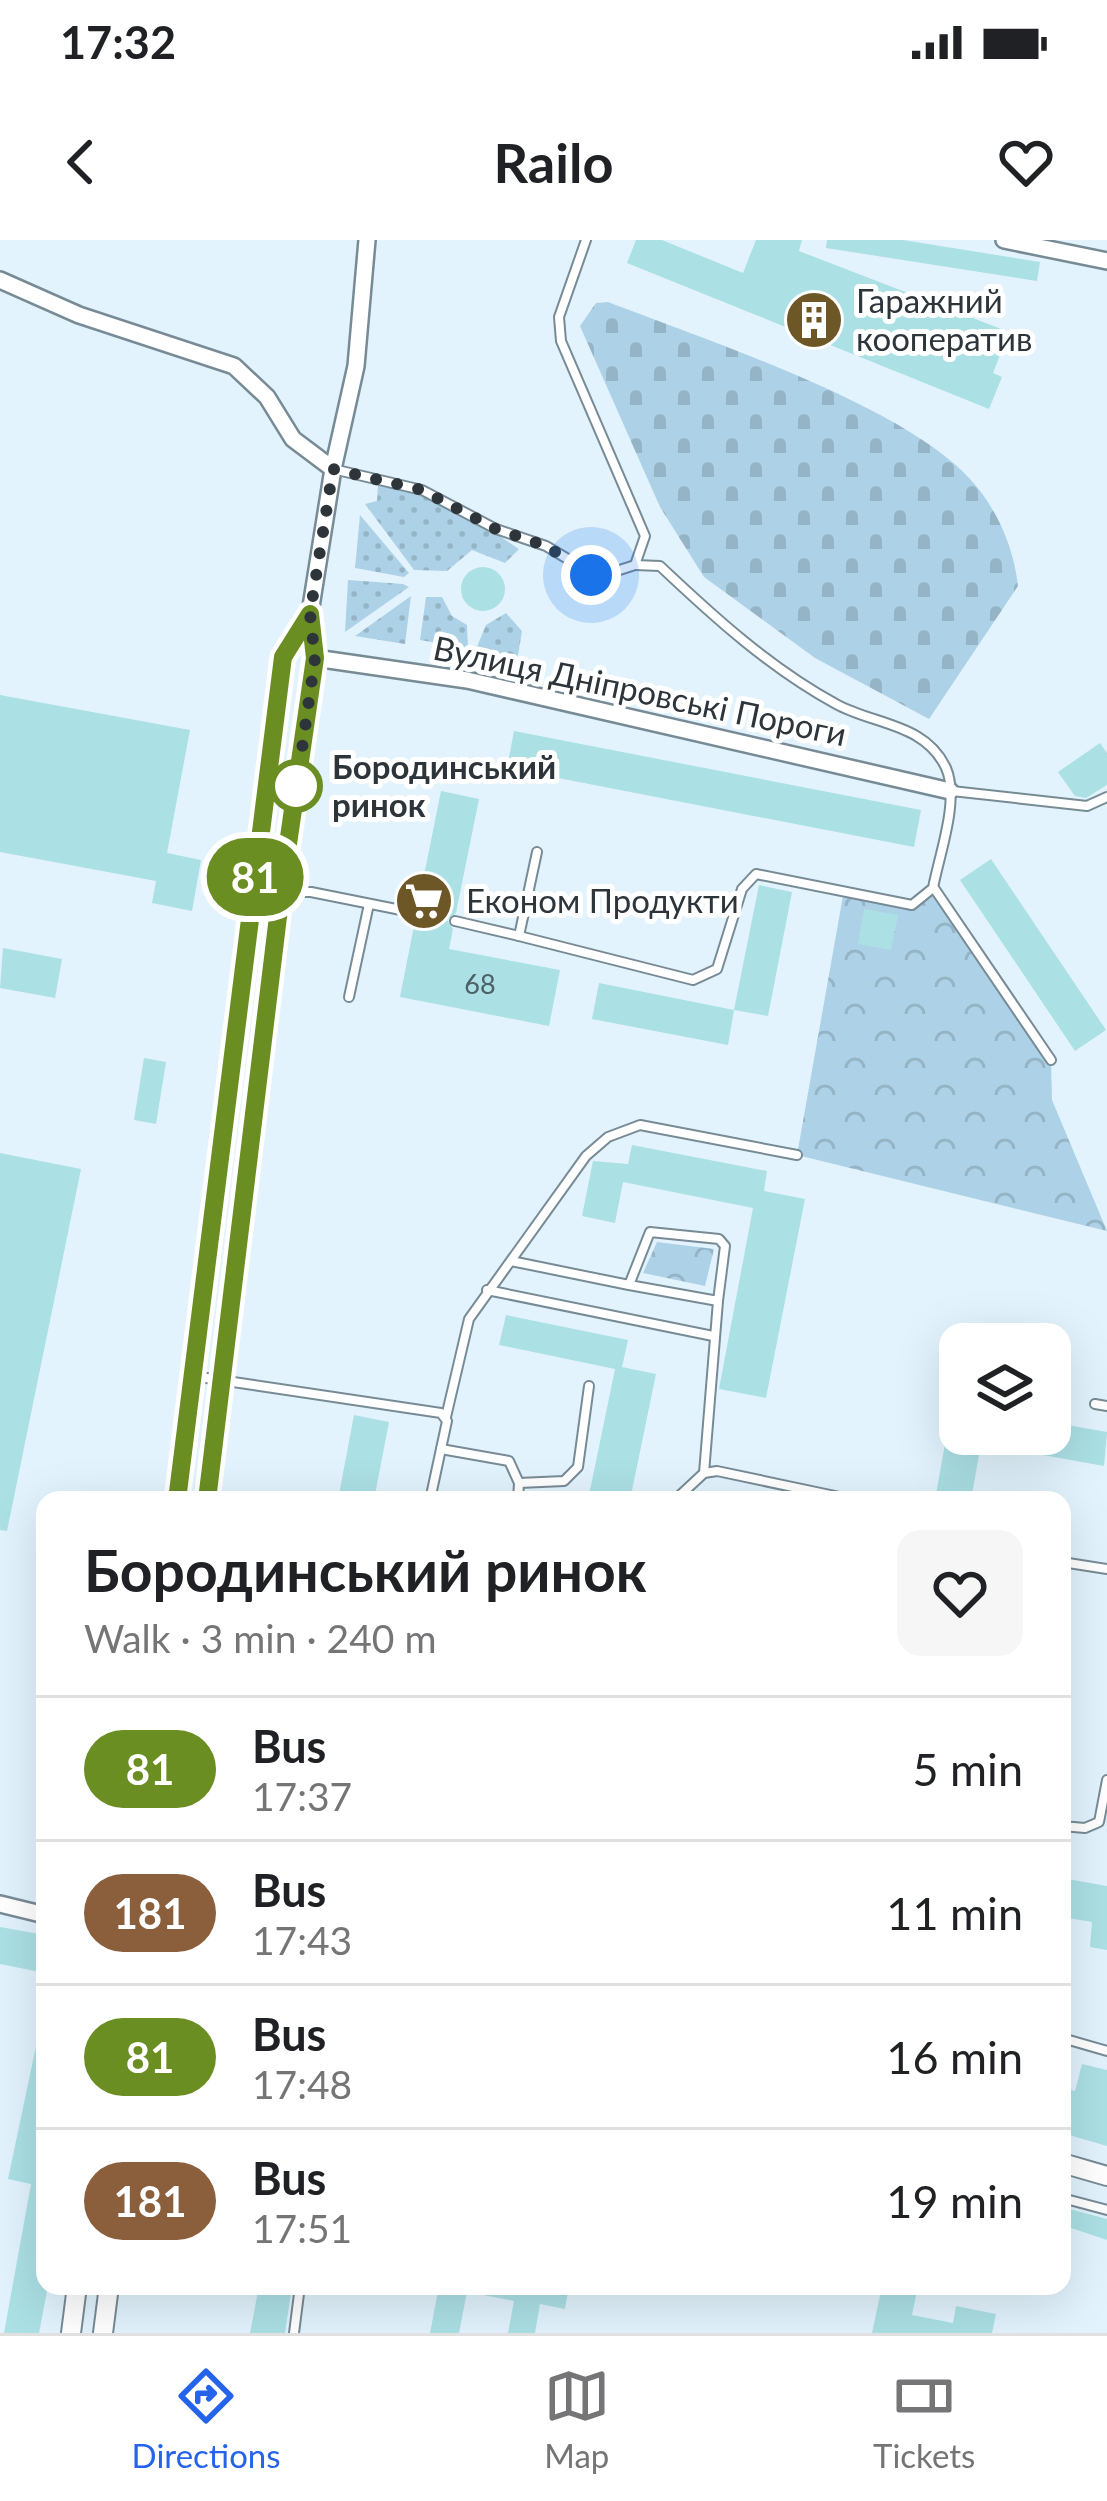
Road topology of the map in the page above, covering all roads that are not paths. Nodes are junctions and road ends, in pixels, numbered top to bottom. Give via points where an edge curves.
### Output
1 (367, 240) edge
2 (586, 240) edge
3 (1004, 240) edge
4 (1107, 261) edge
5 (0, 280) edge
6 (333, 469) junction
7 (635, 565) junction
8 (310, 614) junction
9 (315, 658) junction
10 (950, 791) junction
11 (1107, 797) edge
12 (537, 852) dead end
13 (933, 888) junction
14 (281, 892) junction
15 (369, 904) junction
16 (416, 913) dead end
17 (455, 921) dead end
18 (520, 936) junction
19 (350, 997) dead end
20 (1051, 1060) dead end
21 (797, 1155) dead end
22 (512, 1261) junction
23 (629, 1286) junction
24 (488, 1290) junction
25 (718, 1301) junction
26 (713, 1336) junction
27 (192, 1376) junction
28 (222, 1380) junction
29 (589, 1386) dead end
30 (1095, 1404) dead end
31 (1107, 1406) edge
32 (446, 1417) junction
33 (441, 1449) junction
34 (704, 1473) junction
35 (519, 1483) junction
36 (178, 1491) edge
37 (208, 1491) edge
38 (432, 1491) edge
39 (519, 1491) edge
40 (685, 1491) edge
41 (814, 1491) edge
42 (1071, 1563) edge
43 (1107, 1569) edge
44 (1107, 1780) edge
45 (1071, 1827) edge
46 (0, 1904) edge
47 (36, 1913) edge
48 (1071, 2040) edge
49 (1107, 2050) edge
50 (1071, 2166) edge
51 (1107, 2176) edge
52 (1071, 2200) edge
53 (1107, 2210) edge
54 (76, 2295) edge
55 (108, 2295) edge
56 (299, 2295) edge
57 (71, 2333) edge
58 (103, 2333) edge
59 (294, 2333) edge

1 - 6 street via 356,366
2 - 7 lane via 559,317 561,341 645,536
3 - 4 street
5 - 6 street via 235,366 292,439
6 - 7 lane via 422,490 598,578
6 - 8 street
7 - 10 lane via 660,566 763,656 840,706 923,739 946,768
8 - 9 street
8 - 27 street via 283,657
9 - 10 street, Вулиця Дніпровські Пороги via 467,680
9 - 14 street
10 - 11 lane via 1087,806
10 - 13 lane
12 - 18 lane
13 - 18 lane via 912,905 756,874 742,889 717,969 699,981
13 - 20 lane
14 - 15 lane
14 - 28 street
15 - 16 lane
15 - 19 lane
17 - 18 lane
21 - 22 lane via 628,1127 586,1156
22 - 23 lane
22 - 24 lane
23 - 25 lane
23 - 25 lane via 650,1232 718,1239 726,1252
24 - 26 lane
24 - 32 lane via 469,1319
25 - 26 lane
26 - 34 lane
27 - 28 lane
27 - 36 street
28 - 32 lane
28 - 37 street
29 - 35 lane via 578,1467 564,1481
30 - 31 lane
32 - 33 lane
33 - 35 lane via 509,1461
33 - 38 lane
34 - 40 lane
34 - 41 lane
35 - 39 lane
42 - 43 lane
44 - 45 lane via 1099,1822
46 - 47 street
48 - 49 lane
50 - 51 street
52 - 53 lane
54 - 57 street
55 - 58 street
56 - 59 lane

